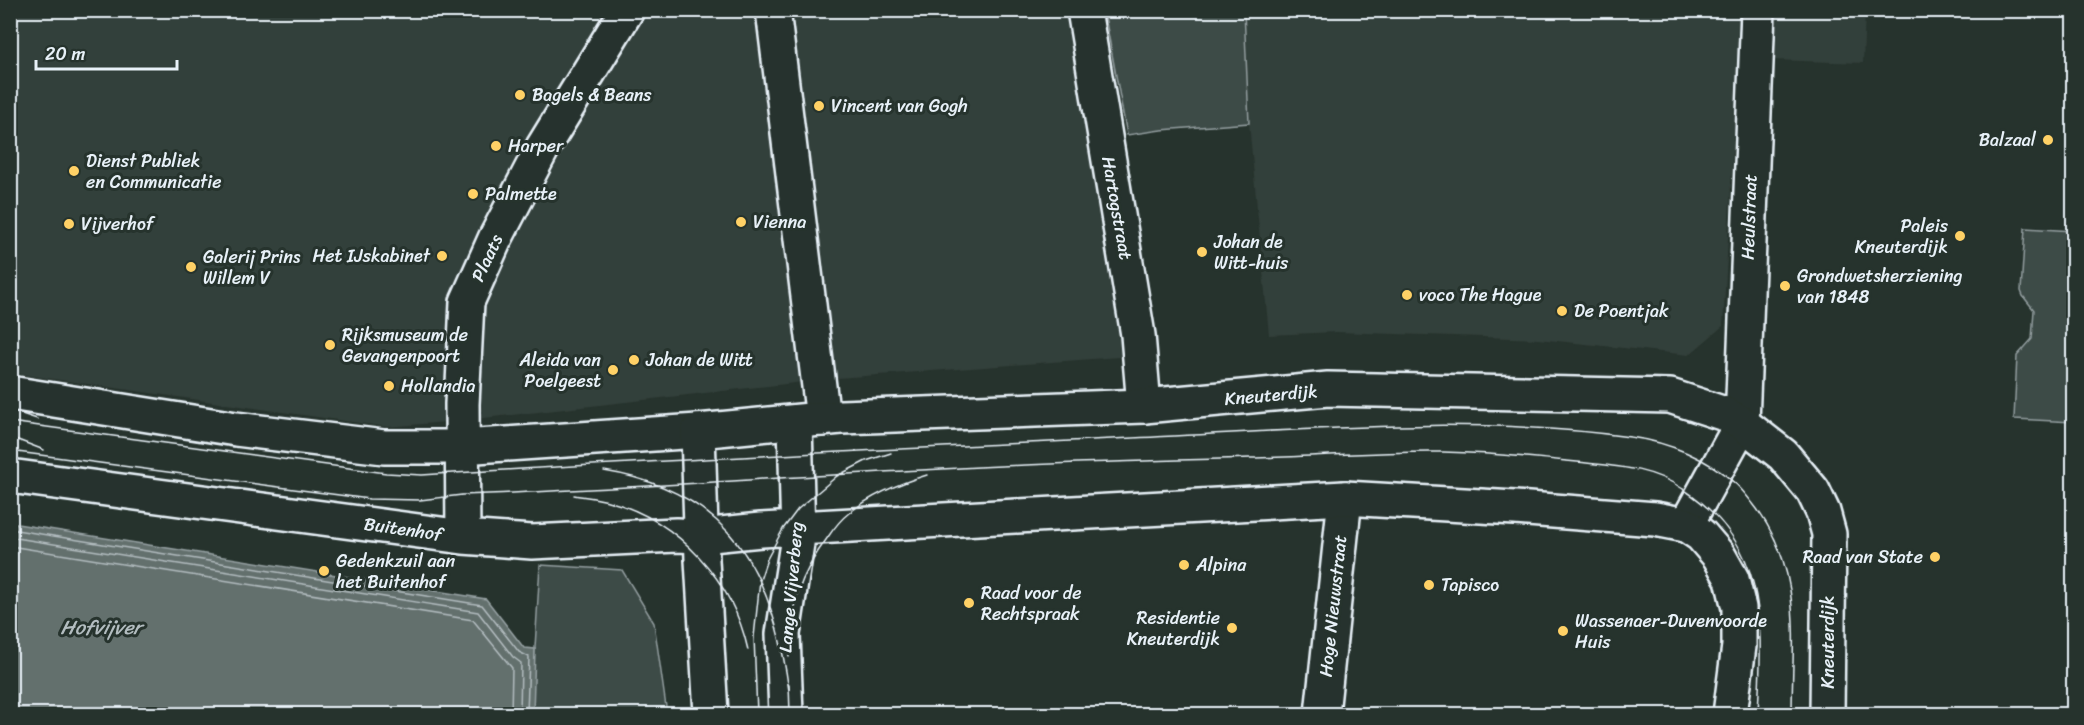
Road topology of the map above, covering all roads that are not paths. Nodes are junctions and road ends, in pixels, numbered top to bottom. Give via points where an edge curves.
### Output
1 (627, 10) edge
2 (773, 10) edge
3 (1084, 10) edge
4 (1758, 10) edge
5 (10, 393) edge
6 (1144, 406) junction
7 (809, 421) junction
8 (1742, 423) junction
9 (698, 431) junction
10 (462, 447) junction
11 (10, 476) edge
12 (1345, 498) junction
13 (1686, 525) junction
14 (798, 529) junction
15 (701, 536) junction
16 (463, 537) junction
17 (711, 714) edge
18 (786, 714) edge
19 (1322, 714) edge
20 (1730, 714) edge
21 (1827, 714) edge

1 - 10 street, Plaats via 543,147 467,302
2 - 7 street
3 - 6 street, Hartogstraat via 1138,335
4 - 8 street, Heulstraat
5 - 10 street via 236,429 384,447
6 - 7 street, Kneuterdijk
6 - 8 street, Kneuterdijk via 1328,389 1670,396
7 - 9 street
7 - 14 street, Lange Vijverberg
8 - 13 street
8 - 21 street, Kneuterdijk via 1800,473 1823,512 1829,534
9 - 10 street
9 - 15 street
10 - 16 street, Plaats
11 - 16 street, Buitenhof
12 - 13 street via 1655,519
12 - 14 street
12 - 19 street, Hoge Nieuwstraat
13 - 20 street via 1719,556 1732,579 1739,608 1739,646
14 - 15 street, Buitenhof
14 - 18 street, Lange Vijverberg via 783,634
15 - 16 street, Buitenhof via 532,542
15 - 17 street

